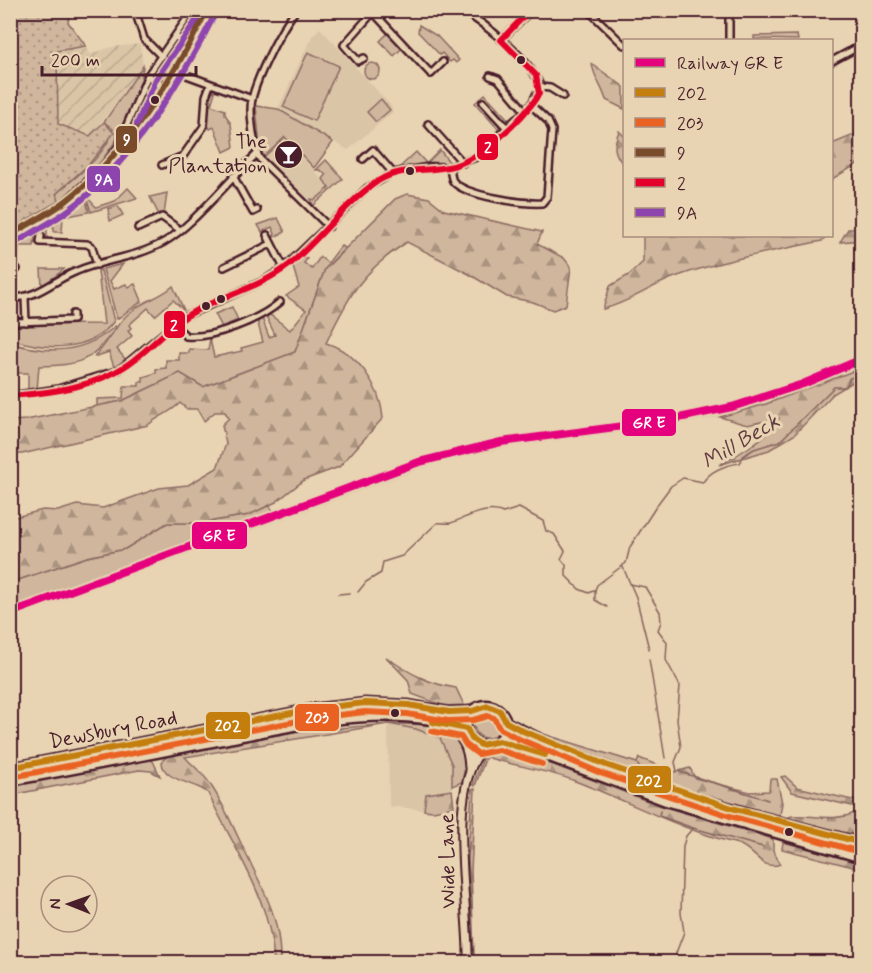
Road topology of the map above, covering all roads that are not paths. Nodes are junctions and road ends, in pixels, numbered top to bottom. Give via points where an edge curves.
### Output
1 (135, 10) edge
2 (193, 10) edge
3 (198, 10) edge
4 (296, 10) edge
5 (461, 10) edge
6 (531, 10) edge
7 (588, 10) edge
8 (729, 10) edge
9 (374, 12) edge
10 (206, 14) edge
11 (174, 36) junction
12 (729, 39) edge
13 (501, 40) junction
14 (623, 44) edge
15 (861, 45) edge
16 (188, 48) junction
17 (160, 56) junction
18 (363, 58) dead end
19 (833, 61) edge
20 (443, 62) dead end
21 (173, 70) junction
22 (148, 75) junction
23 (490, 76) dead end
24 (164, 83) junction
25 (210, 86) junction
26 (540, 87) junction
27 (562, 96) dead end
28 (252, 99) junction
29 (483, 102) dead end
30 (531, 105) junction
31 (525, 111) junction
32 (428, 124) dead end
33 (507, 128) junction
34 (119, 146) junction
35 (257, 154) junction
36 (363, 159) dead end
37 (463, 163) junction
38 (162, 165) dead end
39 (450, 168) junction
40 (393, 172) junction
41 (233, 177) junction
42 (257, 210) dead end
43 (329, 227) junction
44 (138, 228) dead end
45 (180, 230) junction
46 (10, 235) edge
47 (267, 235) dead end
48 (41, 236) dead end
49 (271, 244) junction
50 (97, 265) junction
51 (224, 267) dead end
52 (284, 268) junction
53 (17, 269) dead end
54 (10, 296) edge
55 (25, 298) junction
56 (280, 302) dead end
57 (73, 314) dead end
58 (15, 322) dead end
59 (26, 322) junction
60 (174, 325) junction
61 (10, 396) edge
62 (472, 711) junction
63 (506, 722) junction
64 (441, 723) junction
65 (468, 732) junction
66 (499, 741) junction
67 (487, 745) junction
68 (473, 760) junction
69 (10, 768) edge
70 (469, 770) junction
71 (10, 781) edge
72 (781, 823) junction
73 (777, 836) junction
74 (861, 843) edge
75 (861, 858) edge
76 (468, 963) edge

1 - 17 street via 144,39
2 - 11 street
3 - 10 street
4 - 28 street via 286,23
5 - 13 street via 477,18
6 - 13 street
7 - 14 street
8 - 12 street
9 - 18 street via 344,45 358,61
9 - 20 street via 431,74
10 - 16 street
11 - 16 street
11 - 17 street
13 - 26 street via 532,70
15 - 19 street
16 - 21 street
17 - 22 street
21 - 24 street
21 - 25 street
22 - 24 street via 156,84
22 - 34 street
23 - 31 street
24 - 34 street
25 - 28 street
25 - 38 street via 204,126 183,156
26 - 27 street
26 - 30 street
28 - 35 street
29 - 33 street
30 - 31 street
30 - 39 street via 552,129 547,198 542,203 462,189 452,180
31 - 33 street
32 - 37 street
33 - 37 street via 476,157
34 - 46 street via 73,196
35 - 41 street
35 - 43 street
36 - 40 street via 373,150
37 - 39 street
39 - 40 street via 430,166
40 - 43 street via 367,188
41 - 42 street via 253,212
41 - 45 street
43 - 52 street
44 - 45 street via 162,217
45 - 50 street via 141,253
47 - 49 street
48 - 50 street via 40,242 87,244 92,247
49 - 51 street
49 - 52 street
50 - 55 street via 58,279
52 - 60 street
53 - 54 street via 12,269
54 - 55 street
55 - 59 street
56 - 60 street via 263,314 215,334 186,336
57 - 59 street via 73,320
58 - 59 street
60 - 61 street via 129,364 111,374 58,389
62 - 63 highway, Dewsbury Road via 492,706 503,714
62 - 65 highway
62 - 69 highway, Dewsbury Road via 365,703
63 - 66 highway
63 - 72 highway, Dewsbury Road via 636,777
64 - 65 highway, Dewsbury Road
64 - 70 main road via 463,741
64 - 71 highway, Dewsbury Road via 388,717 302,725
65 - 67 highway, Dewsbury Road via 476,742
65 - 68 main road
66 - 67 highway
66 - 73 highway
67 - 68 main road, Wide Lane
68 - 70 main road, Wide Lane
70 - 76 main road, Wide Lane via 462,831
72 - 73 street
72 - 74 highway, Dewsbury Road
73 - 75 highway

